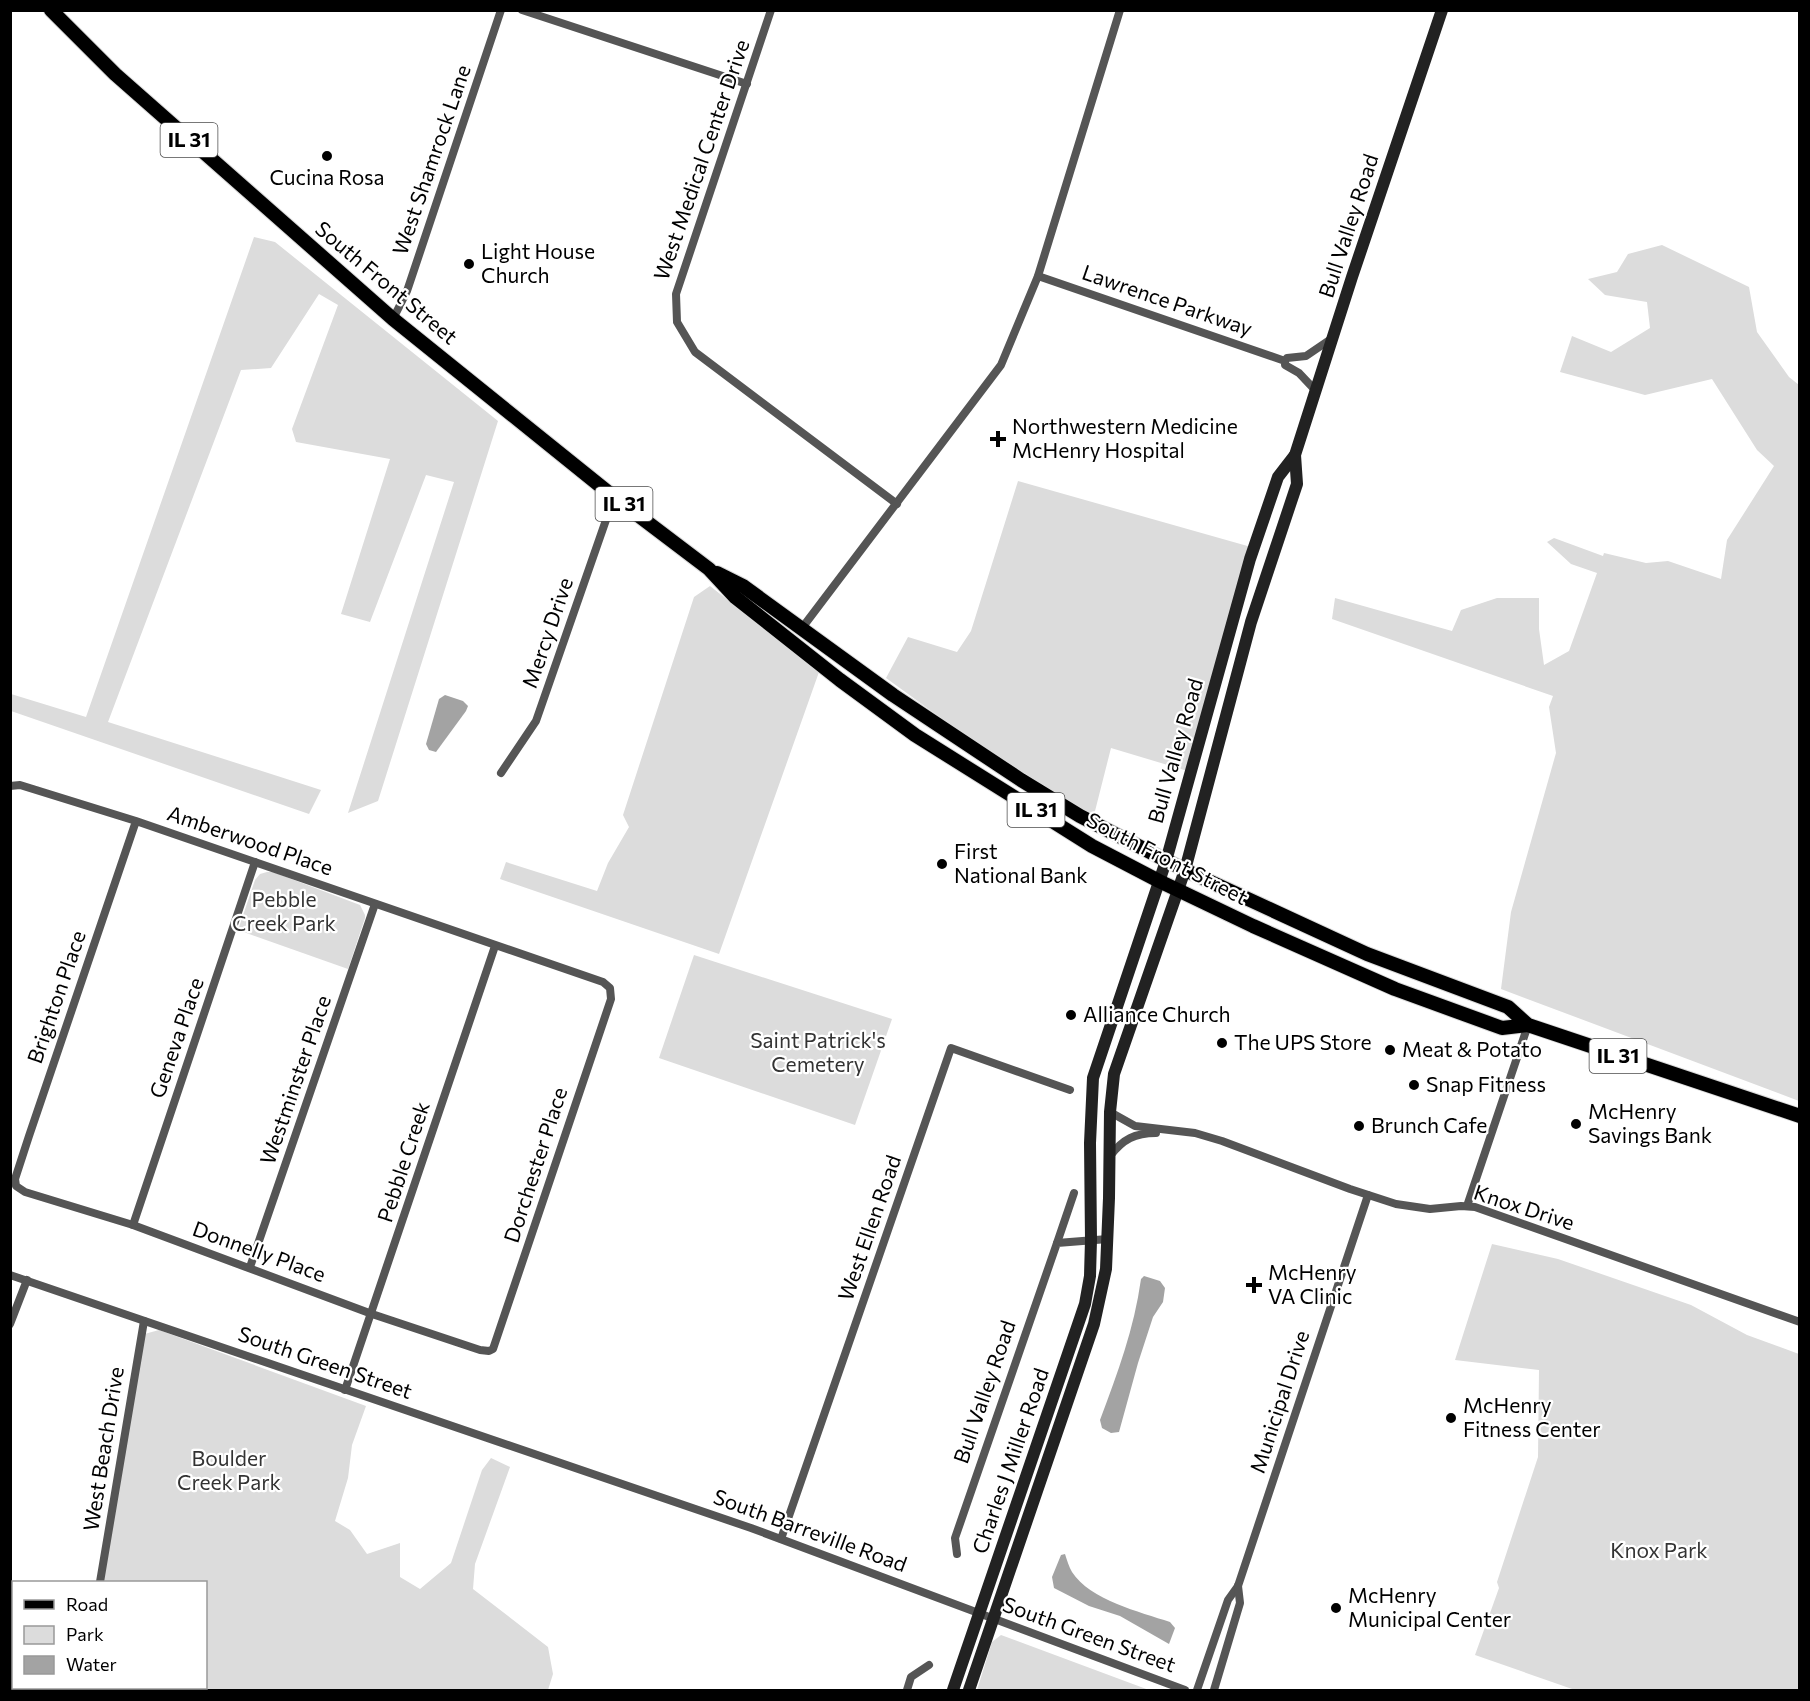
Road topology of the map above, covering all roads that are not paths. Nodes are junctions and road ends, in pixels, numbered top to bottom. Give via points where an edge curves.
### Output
1 (51, 10) edge
2 (501, 10) edge
3 (522, 10) edge
4 (771, 10) edge
5 (1120, 10) edge
6 (1442, 10) edge
7 (747, 84) junction
8 (1038, 276) junction
9 (393, 319) junction
10 (1333, 337) junction
11 (1284, 361) junction
12 (1316, 391) junction
13 (1295, 455) junction
14 (614, 497) junction
15 (897, 504) junction
16 (709, 569) junction
17 (802, 628) junction
18 (501, 773) dead end
19 (10, 786) edge
20 (136, 820) junction
21 (1166, 861) junction
22 (255, 862) junction
23 (1185, 870) junction
24 (1159, 881) junction
25 (1179, 890) junction
26 (375, 904) junction
27 (495, 946) junction
28 (610, 988) joint
29 (1528, 1025) junction
30 (1070, 1090) dead end
31 (1110, 1112) junction
32 (1800, 1116) edge
33 (1166, 1130) junction
34 (1110, 1156) junction
35 (16, 1186) joint
36 (1074, 1193) dead end
37 (1368, 1195) junction
38 (1467, 1206) junction
39 (133, 1225) junction
40 (1108, 1239) junction
41 (1091, 1240) junction
42 (1057, 1243) junction
43 (250, 1267) junction
44 (10, 1275) edge
45 (27, 1280) junction
46 (372, 1314) junction
47 (144, 1321) junction
48 (1800, 1322) edge
49 (10, 1323) edge
50 (489, 1351) joint
51 (345, 1390) junction
52 (627, 1485) joint
53 (781, 1539) junction
54 (957, 1554) dead end
55 (100, 1581) edge
56 (1238, 1586) junction
57 (980, 1614) junction
58 (994, 1619) junction
59 (929, 1665) dead end
60 (907, 1690) edge
61 (953, 1690) edge
62 (969, 1690) edge
63 (1185, 1690) edge
64 (1197, 1690) edge
65 (1214, 1690) edge

1 - 9 main road, South Front Street / IL 31 via 115,74
2 - 9 street, West Shamrock Lane via 407,291
3 - 7 street
4 - 7 street, West Medical Center Drive
5 - 8 street
6 - 10 street, Bull Valley Road
7 - 15 street, West Medical Center Drive via 676,294 676,322 695,351
8 - 11 street, Lawrence Parkway
8 - 15 street via 1001,365
9 - 14 main road, South Front Street / IL 31
10 - 11 street via 1306,356
10 - 12 street, Bull Valley Road
11 - 12 street, Lawrence Parkway
12 - 13 street, Bull Valley Road
13 - 21 street, Bull Valley Road via 1278,477 1250,559
13 - 23 street, Bull Valley Road via 1297,484 1251,622
14 - 16 main road, South Front Street / IL 31
14 - 18 street, Mercy Drive via 536,721
15 - 17 street
16 - 17 main road, South Front Street / IL 31 via 743,586
16 - 24 main road, South Front Street / IL 31 via 735,597 915,735 1092,846
17 - 21 main road, South Front Street / IL 31 via 893,695 1022,780
19 - 20 street, Amberwood Place via 20,784
20 - 22 street, Amberwood Place
20 - 35 street, Brighton Place via 15,1179
21 - 23 main road, South Front Street / IL 31
21 - 24 street, Bull Valley Road
22 - 26 street, Amberwood Place
22 - 39 street, Geneva Place
23 - 25 street, Bull Valley Road
23 - 29 main road, South Front Street / IL 31 via 1366,954 1508,1007
24 - 25 main road, South Front Street / IL 31
24 - 41 street, Bull Valley Road via 1093,1078
25 - 29 main road, South Front Street / IL 31 via 1395,989 1502,1028
25 - 31 street, Bull Valley Road via 1114,1074
26 - 27 street, Amberwood Place
26 - 43 street, Westminster Place
27 - 28 street, Amberwood Place via 603,982
27 - 46 street, Pebble Creek
28 - 50 street, Dorchester Place via 611,999 496,1343
29 - 32 main road, South Front Street / IL 31
29 - 38 street
30 - 53 street, West Ellen Road via 951,1048
31 - 33 street, Knox Drive via 1130,1124
31 - 34 street, Bull Valley Road
33 - 34 street, Knox Drive via 1132,1136
33 - 37 street, Knox Drive via 1222,1141
34 - 40 street, Bull Valley Road
35 - 39 street, Donnelly Place
36 - 42 street, Bull Valley Road
37 - 38 street, Knox Drive via 1430,1209
37 - 56 street, Municipal Drive
38 - 48 street, Knox Drive
39 - 43 street, Donnelly Place
40 - 41 street
40 - 58 street, Bull Valley Road via 1094,1324
41 - 42 street
41 - 57 street, Charles J Miller Road via 1085,1304
42 - 54 street, Bull Valley Road via 955,1538
43 - 46 street, Donnelly Place
44 - 45 street, South Green Street
45 - 47 street, South Green Street
45 - 49 street
46 - 50 street, Donnelly Place
46 - 51 street, Pebble Creek
47 - 51 street, South Green Street
47 - 55 street, West Beach Drive
51 - 52 street, South Green Street
52 - 53 street, South Barreville Road
53 - 57 street, South Barreville Road
56 - 64 street, Municipal Drive via 1228,1600
56 - 65 street, Municipal Drive via 1240,1603
57 - 58 street, South Green Street
57 - 61 street, Charles J Miller Road
58 - 62 street
58 - 63 street, South Green Street
59 - 60 street via 911,1677

